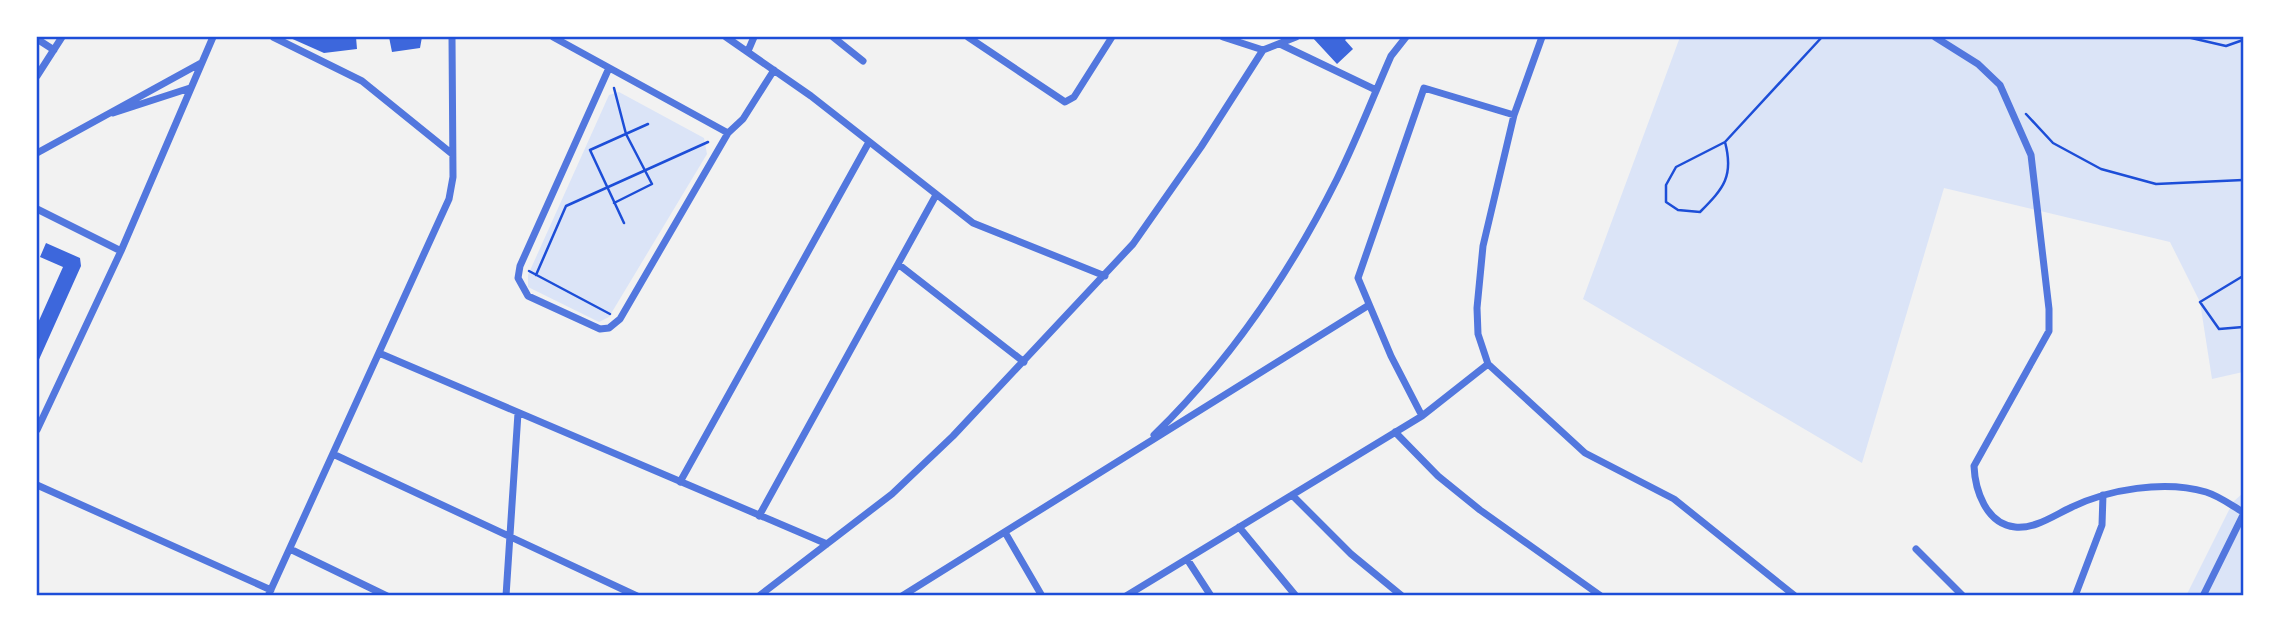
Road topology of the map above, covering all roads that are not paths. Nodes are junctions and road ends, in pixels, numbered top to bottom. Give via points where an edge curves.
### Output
1 (62, 37) edge
2 (213, 37) edge
3 (273, 37) edge
4 (452, 37) edge
5 (553, 37) edge
6 (726, 37) edge
7 (754, 37) edge
8 (833, 37) edge
9 (968, 37) edge
10 (1112, 37) edge
11 (1223, 37) edge
12 (1296, 37) edge
13 (1406, 37) edge
14 (1542, 37) edge
15 (1935, 37) edge
16 (37, 39) edge
17 (1282, 45) junction
18 (54, 50) junction
19 (1263, 50) junction
20 (748, 51) junction
21 (863, 61) dead end
22 (201, 62) junction
23 (609, 68) junction
24 (774, 70) junction
25 (37, 76) edge
26 (190, 88) junction
27 (1376, 90) junction
28 (1514, 115) junction
29 (93, 120) junction
30 (728, 134) junction
31 (869, 142) junction
32 (37, 153) edge
33 (451, 153) junction
34 (936, 195) junction
35 (37, 209) edge
36 (121, 251) junction
37 (898, 264) junction
38 (1105, 276) junction
39 (1369, 305) junction
40 (379, 353) junction
41 (1024, 362) junction
42 (1488, 365) junction
43 (518, 412) junction
44 (1422, 416) junction
45 (37, 430) edge
46 (1395, 432) junction
47 (1144, 445) junction
48 (333, 454) junction
49 (680, 482) junction
50 (37, 485) edge
51 (1292, 495) junction
52 (2103, 495) junction
53 (2243, 514) edge
54 (759, 516) junction
55 (1239, 527) junction
56 (1006, 534) junction
57 (510, 537) junction
58 (827, 544) junction
59 (290, 549) junction
60 (1916, 549) dead end
61 (1187, 559) junction
62 (270, 593) edge
63 (1131, 595) edge
64 (387, 596) edge
65 (506, 596) edge
66 (637, 596) edge
67 (759, 596) edge
68 (902, 596) edge
69 (1042, 596) edge
70 (1211, 596) edge
71 (1296, 596) edge
72 (1402, 596) edge
73 (1601, 596) edge
74 (1795, 596) edge
75 (1963, 596) edge
76 (2075, 596) edge
77 (2203, 596) edge

1 - 18 street
2 - 22 street
3 - 33 street via 362,81
4 - 33 street
5 - 23 street
6 - 20 street
7 - 20 street
8 - 21 street
9 - 10 street via 1065,102 1074,97
11 - 19 street
12 - 17 street
13 - 27 street via 1391,56
14 - 28 street
15 - 52 street via 1978,64 2000,85 2031,155 2049,309 2049,331 1974,466 1975,485 1983,503 2000,521 2014,527 2030,526
16 - 18 street
17 - 19 street
17 - 27 street
18 - 25 street
19 - 38 street via 1165,200
20 - 24 street
22 - 26 street
22 - 29 street
23 - 30 street
23 - 30 street via 520,266 519,284 528,296 600,329 620,320
24 - 30 street
24 - 31 street
26 - 29 street
26 - 36 street
27 - 47 street via 1338,178 1277,285 1221,363
28 - 39 street via 1424,88 1358,278
28 - 42 street via 1478,277 1478,334
29 - 32 street
31 - 34 street
31 - 49 street
33 - 40 street via 449,199
34 - 37 street
34 - 38 street via 973,223
35 - 36 street
36 - 45 street
37 - 41 street
37 - 54 street
38 - 41 street
39 - 44 street
39 - 47 street
40 - 43 street
40 - 48 street
41 - 58 street via 923,466
42 - 44 street
42 - 74 street via 1585,453 1674,499
43 - 49 street
43 - 57 street
44 - 46 street
46 - 51 street
46 - 73 street via 1480,510
47 - 56 street
48 - 57 street
48 - 59 street
49 - 54 street
50 - 62 street
51 - 55 street
51 - 72 street via 1351,554
52 - 53 street via 2183,487 2218,496
52 - 76 street via 2102,525
53 - 77 street
54 - 58 street
55 - 61 street
55 - 71 street
56 - 68 street
56 - 69 street
57 - 65 street
57 - 66 street
58 - 67 street
59 - 62 street
59 - 64 street
60 - 75 street
61 - 63 street
61 - 70 street

